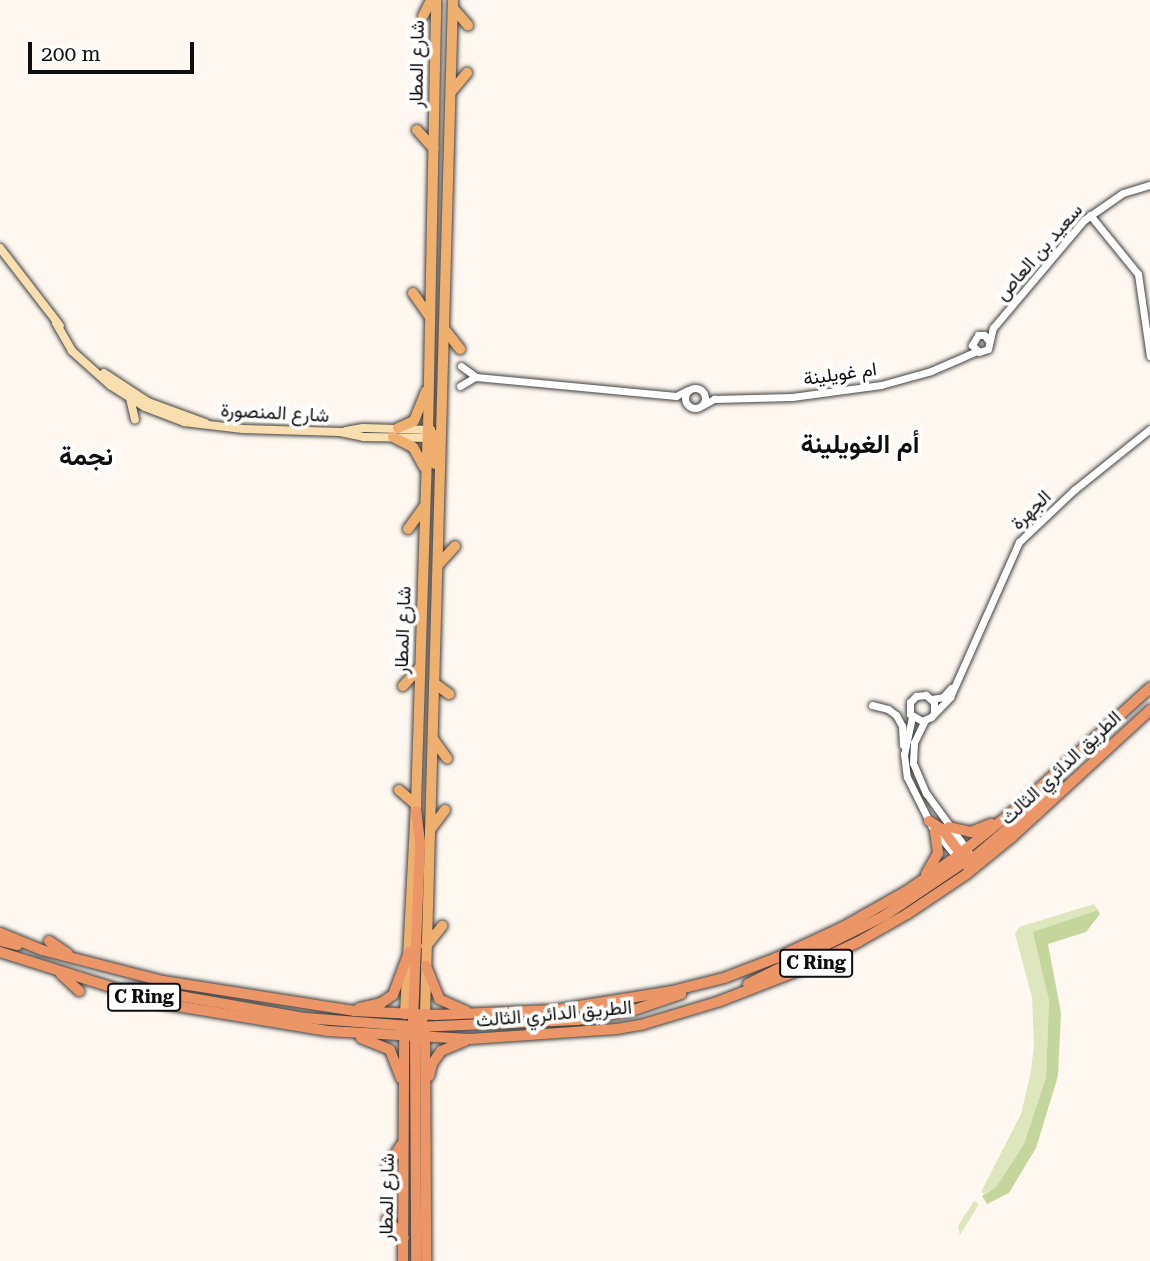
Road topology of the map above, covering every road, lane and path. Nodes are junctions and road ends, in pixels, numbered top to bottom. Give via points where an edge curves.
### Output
1 (434, 0) edge
2 (453, 4) edge
3 (423, 16) dead end
4 (468, 25) dead end
5 (467, 74) dead end
6 (451, 93) junction
7 (417, 130) dead end
8 (434, 149) junction
9 (1150, 186) edge
10 (1090, 215) junction
11 (0, 248) edge
12 (413, 293) dead end
13 (430, 317) junction
14 (56, 323) junction
15 (993, 328) junction
16 (446, 331) junction
17 (982, 335) junction
18 (989, 341) junction
19 (975, 348) junction
20 (460, 349) dead end
21 (1150, 356) edge
22 (461, 366) dead end
23 (429, 377) junction
24 (476, 377) junction
25 (460, 386) dead end
26 (688, 390) junction
27 (704, 393) junction
28 (676, 396) junction
29 (130, 398) junction
30 (714, 399) junction
31 (686, 404) junction
32 (703, 405) junction
33 (158, 413) junction
34 (209, 425) junction
35 (1150, 429) edge
36 (396, 433) junction
37 (435, 435) junction
38 (426, 472) junction
39 (425, 506) junction
40 (408, 529) dead end
41 (455, 546) dead end
42 (439, 563) junction
43 (420, 667) junction
44 (955, 682) junction
45 (433, 683) junction
46 (403, 686) dead end
47 (1150, 688) edge
48 (449, 694) dead end
49 (932, 699) junction
50 (872, 705) dead end
51 (1150, 710) edge
52 (934, 712) junction
53 (912, 717) junction
54 (925, 720) junction
55 (431, 735) junction
56 (905, 749) junction
57 (447, 758) dead end
58 (1067, 765) junction
59 (400, 790) dead end
60 (416, 808) junction
61 (445, 810) dead end
62 (1001, 820) junction
63 (929, 821) junction
64 (949, 827) junction
65 (429, 831) junction
66 (935, 831) junction
67 (966, 861) junction
68 (918, 883) junction
69 (442, 926) dead end
70 (0, 933) edge
71 (0, 942) edge
72 (46, 945) junction
73 (426, 946) junction
74 (0, 952) edge
75 (409, 952) junction
76 (426, 966) junction
77 (58, 971) junction
78 (704, 984) junction
79 (120, 990) junction
80 (79, 991) dead end
81 (355, 1011) junction
82 (425, 1014) junction
83 (477, 1014) junction
84 (413, 1030) junction
85 (344, 1032) junction
86 (470, 1039) junction
87 (405, 1090) junction
88 (425, 1104) junction
89 (405, 1136) junction
90 (387, 1167) dead end
91 (387, 1219) dead end
92 (404, 1238) junction
93 (403, 1261) edge
94 (416, 1261) edge
95 (426, 1261) edge

1 - 3 main road
1 - 8 main road, شارع المطار
2 - 4 main road
2 - 6 main road, شارع المطار
5 - 6 main road
6 - 16 main road, شارع المطار
7 - 8 main road
8 - 13 main road, شارع المطار
9 - 10 street, سعيد بن العاص via 1123,193
10 - 15 street, سعيد بن العاص
10 - 21 street via 1138,274
11 - 14 main road, شارع المنصورة
12 - 13 main road
13 - 23 main road, شارع المطار
14 - 29 main road, شارع المنصورة via 80,359
14 - 34 main road, شارع المنصورة via 112,380 148,402
15 - 17 street, سعيد بن العاص
15 - 18 street, سعيد بن العاص
16 - 20 main road
16 - 37 main road, شارع المطار
17 - 18 street
17 - 19 street, سعيد بن العاص via 975,337
18 - 19 street via 986,350
19 - 30 street, ام غويلينة via 931,371 870,387 792,397
22 - 24 street
23 - 36 main road via 416,418
23 - 37 main road, شارع المطار
24 - 25 street
24 - 28 street
26 - 27 street via 698,388
26 - 28 street
26 - 31 street
27 - 30 street
27 - 32 street
28 - 31 street
29 - 33 main road, شارع المنصورة
29 - 33 main road via 138,419
30 - 32 street, ام غويلينة
31 - 32 street via 694,409
33 - 34 main road, شارع المنصورة
34 - 36 main road, شارع المنصورة
35 - 44 street, الجهرة via 1019,542
36 - 37 main road, شارع المنصورة
36 - 38 main road via 415,449
37 - 38 main road, شارع المطار
37 - 42 main road, شارع المطار
38 - 39 main road, شارع المطار
39 - 40 main road
39 - 43 main road, شارع المطار
41 - 42 main road
42 - 45 main road, شارع المطار
43 - 46 main road
43 - 60 main road, شارع المطار
44 - 49 street, الجهرة via 943,697
44 - 52 street, الجهرة via 950,697
45 - 48 main road
45 - 55 main road, شارع المطار
47 - 58 highway, الطريق الدائري الثالث / C Ring
49 - 52 street
49 - 53 street via 922,694 911,699
50 - 56 street via 888,709 898,718
51 - 67 highway, الطريق الدائري الثالث / C Ring
52 - 54 street
53 - 54 street
53 - 56 street
54 - 64 street via 914,743 914,763 926,793
55 - 57 main road
55 - 65 main road, شارع المطار
56 - 63 street via 906,777
58 - 62 highway, الطريق الدائري الثالث / C Ring
58 - 67 highway via 1032,808
59 - 60 main road
60 - 75 main road, شارع المطار
60 - 84 highway via 421,842
61 - 65 main road
62 - 64 highway via 971,832
62 - 67 highway, الطريق الدائري الثالث / C Ring
63 - 66 street
63 - 67 highway via 942,829
64 - 67 street
65 - 73 main road, شارع المطار
66 - 67 street
66 - 68 highway via 937,857
67 - 68 highway, الطريق الدائري الثالث / C Ring
67 - 86 highway, الطريق الدائري الثالث / C Ring via 858,942 720,1001 617,1029
68 - 78 highway, الطريق الدائري الثالث / C Ring via 821,937
69 - 73 main road
70 - 72 highway
71 - 72 highway
72 - 81 highway, الطريق الدائري الثالث / C Ring via 74,959 209,990
73 - 76 main road, شارع المطار
74 - 77 highway, الطريق الدائري الثالث / C Ring
75 - 81 highway via 393,995
75 - 84 main road, شارع المطار
76 - 82 main road, شارع المطار
76 - 83 highway via 441,1001
77 - 79 highway, الطريق الدائري الثالث / C Ring
77 - 80 highway
78 - 83 highway, الطريق الدائري الثالث / C Ring via 579,1007
78 - 84 highway via 650,1006 599,1017
79 - 84 highway via 140,989 305,1018
79 - 85 highway, الطريق الدائري الثالث / C Ring via 242,1019
81 - 84 highway, الطريق الدائري الثالث / C Ring
82 - 83 highway, الطريق الدائري الثالث / C Ring
82 - 84 highway, الطريق الدائري الثالث / C Ring
84 - 85 highway, الطريق الدائري الثالث / C Ring
84 - 86 highway, الطريق الدائري الثالث / C Ring
84 - 87 highway, شارع المطار
84 - 88 highway, شارع المطار
84 - 94 highway
85 - 87 highway via 390,1050
86 - 88 highway via 443,1049 434,1060
87 - 89 highway, شارع المطار
88 - 95 highway, شارع المطار
89 - 90 highway
89 - 92 highway, شارع المطار
91 - 92 highway
92 - 93 highway, شارع المطار

